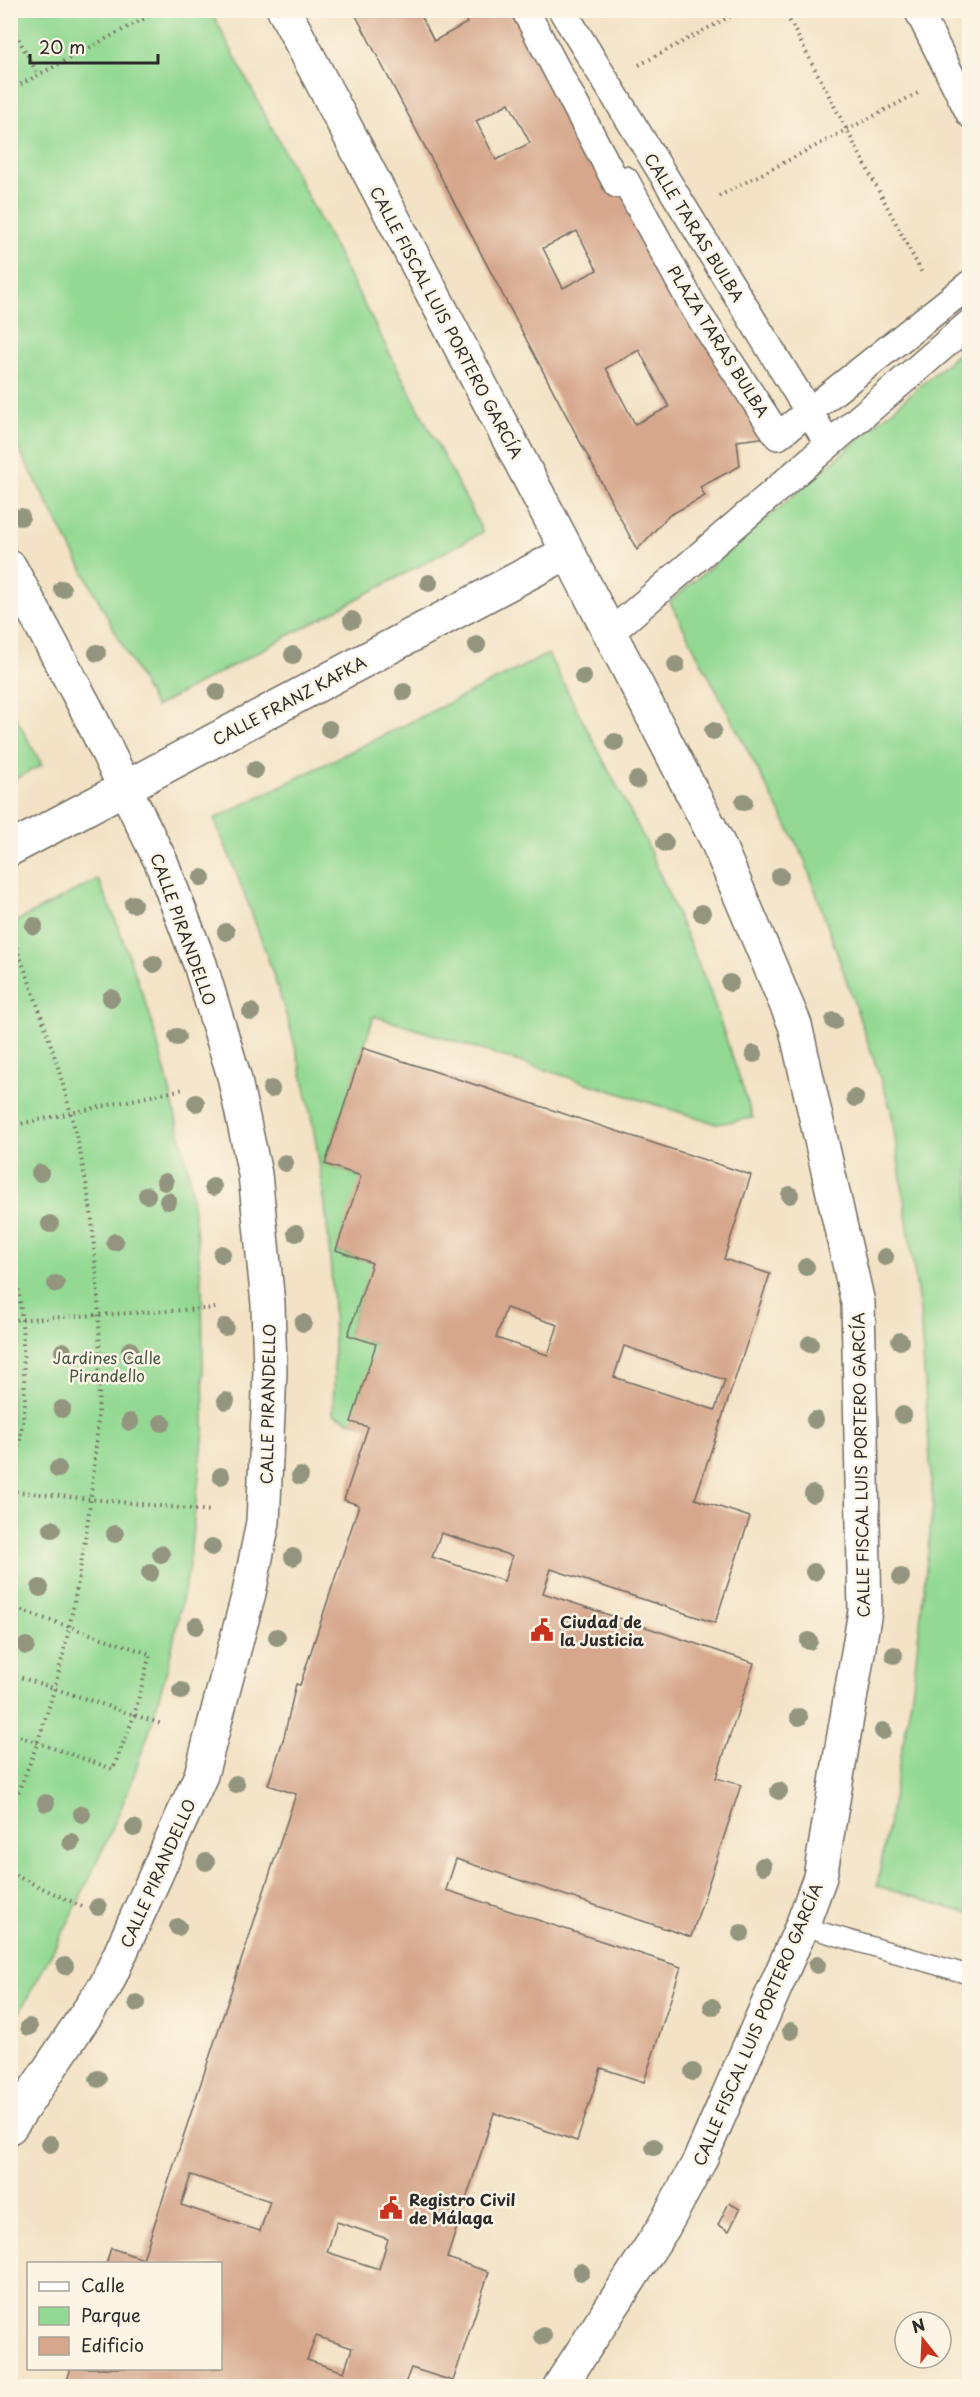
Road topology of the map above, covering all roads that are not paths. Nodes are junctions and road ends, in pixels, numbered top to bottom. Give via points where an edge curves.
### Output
1 (284, 10) edge
2 (525, 10) edge
3 (562, 10) edge
4 (918, 10) edge
5 (969, 114) edge
6 (969, 284) edge
7 (969, 323) edge
8 (809, 412) junction
9 (828, 443) junction
10 (568, 552) junction
11 (10, 567) edge
12 (610, 633) junction
13 (126, 787) junction
14 (10, 849) edge
15 (802, 1926) junction
16 (969, 1974) edge
17 (10, 2127) edge
18 (560, 2386) edge

1 - 10 street, CALLE FISCAL LUIS PORTERO GARCÍA
2 - 8 street, PLAZA TARAS BULBA via 617,184 624,180 693,306 778,436
3 - 8 street, CALLE TARAS BULBA
4 - 5 street
6 - 8 street, PLAZA TARAS BULBA
7 - 9 street
8 - 9 street, CALLE TARAS BULBA
9 - 12 street
10 - 12 street, CALLE FISCAL LUIS PORTERO GARCÍA
10 - 13 street, CALLE FRANZ KAFKA
11 - 13 street, CALLE PIRANDELLO
12 - 15 street, CALLE FISCAL LUIS PORTERO GARCÍA via 717,841 795,1025 858,1303 865,1611 820,1877
13 - 14 street, CALLE FRANZ KAFKA
13 - 17 street, CALLE PIRANDELLO via 162,864 200,964 234,1076 255,1174 268,1304 270,1371 263,1522 249,1593 201,1775 106,1985
15 - 16 lane
15 - 18 street, CALLE FISCAL LUIS PORTERO GARCÍA via 699,2162 663,2228

